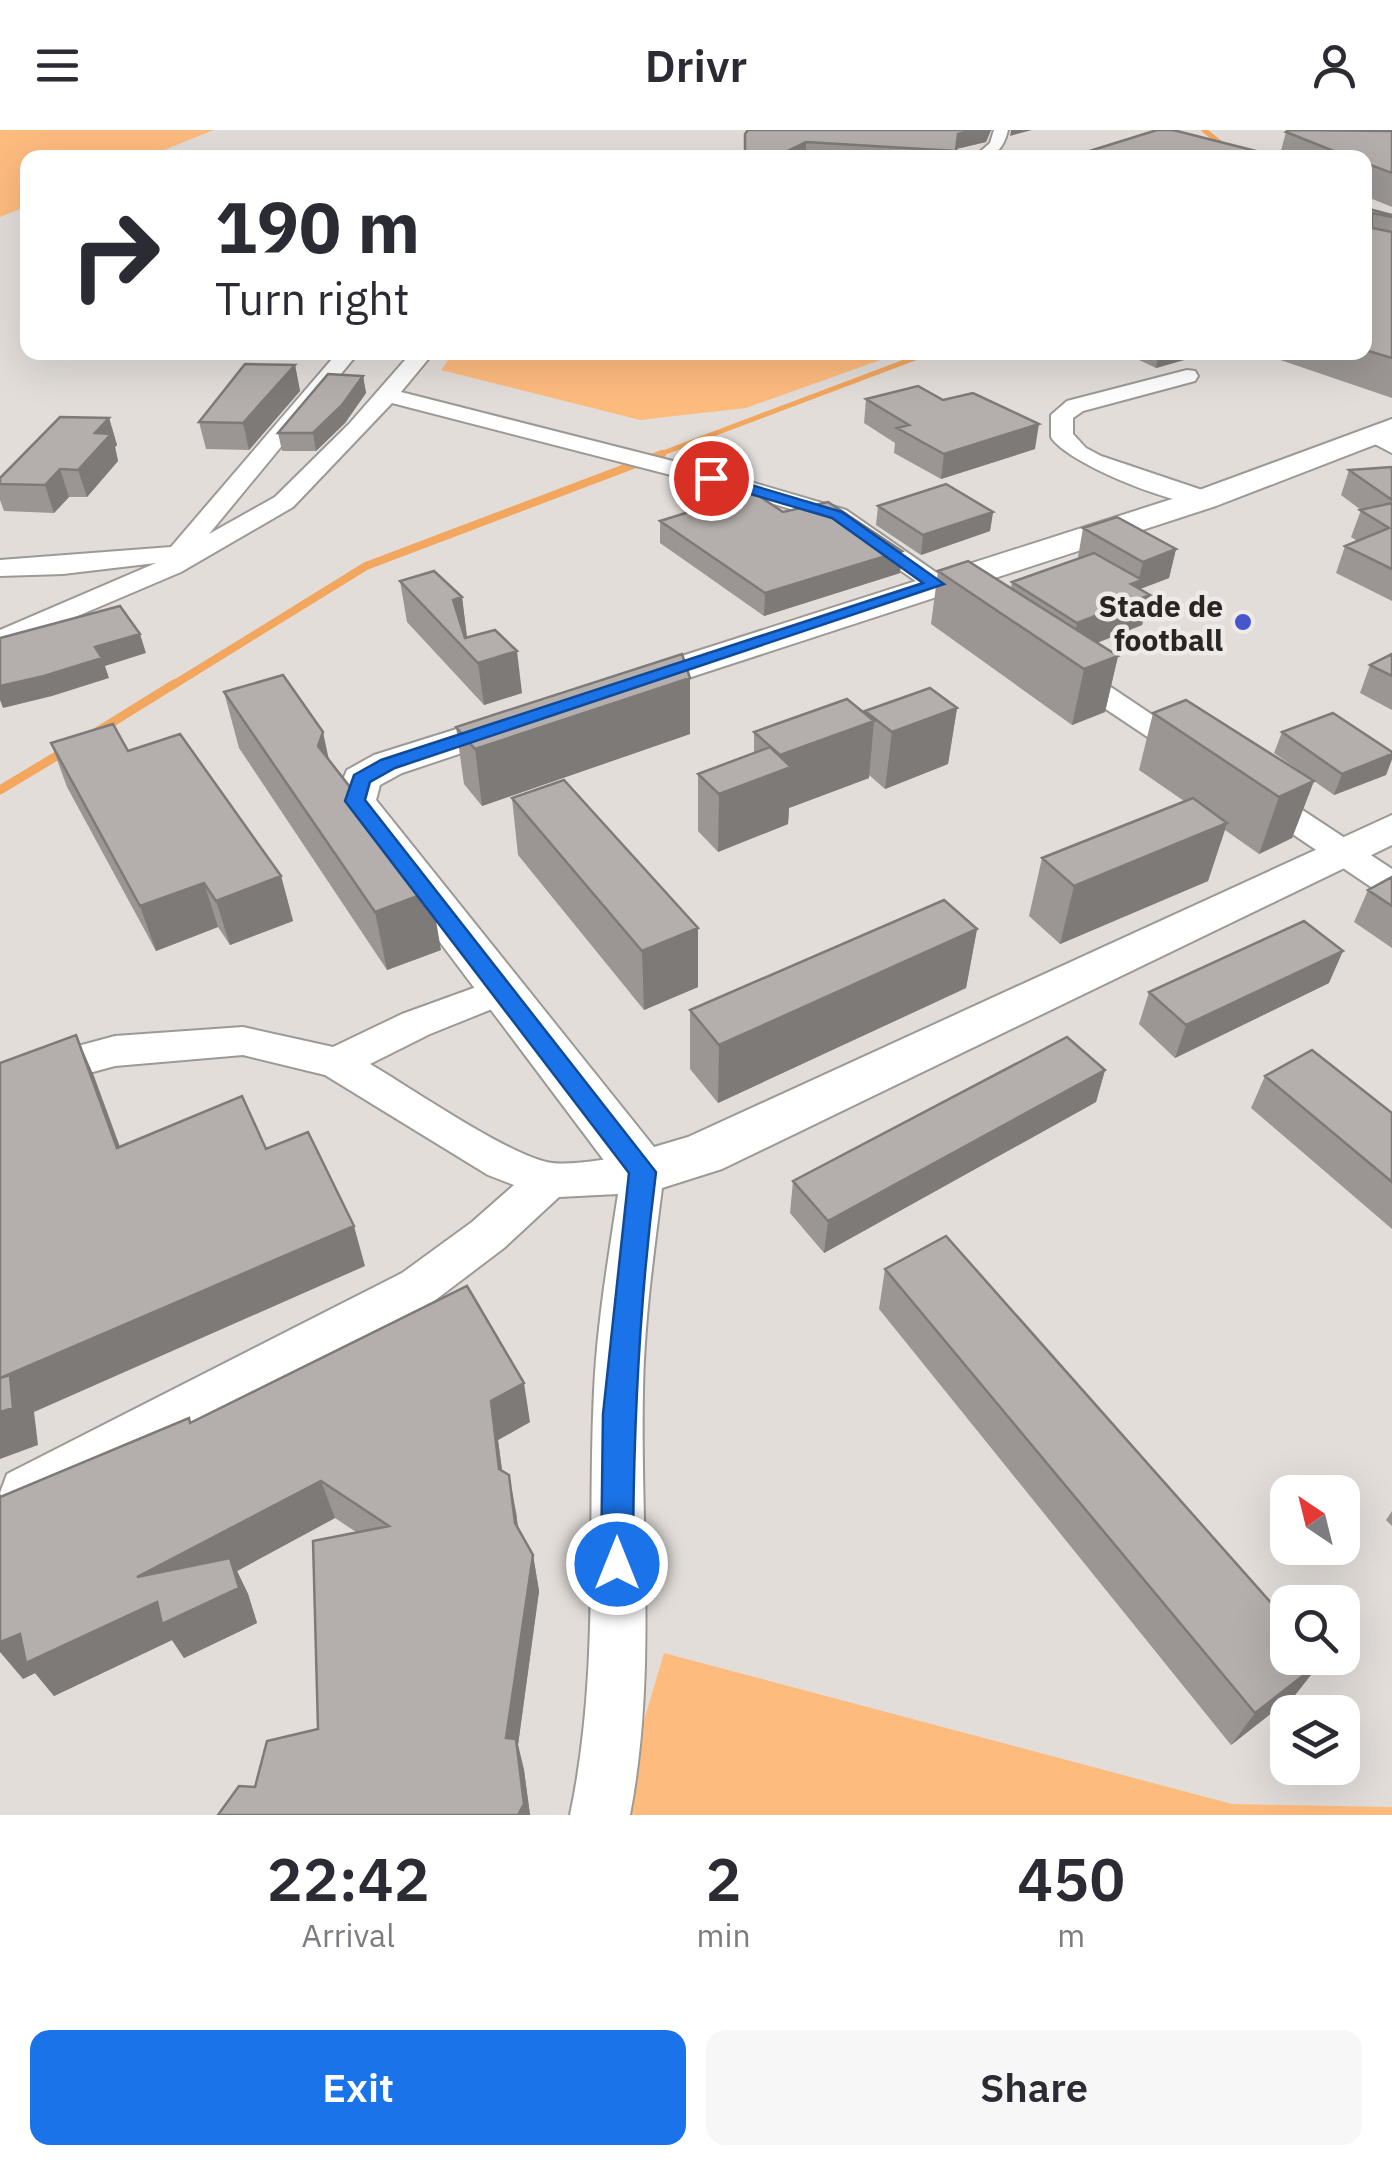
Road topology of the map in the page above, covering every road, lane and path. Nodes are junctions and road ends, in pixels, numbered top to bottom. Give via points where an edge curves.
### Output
1 (342, 360) edge
2 (417, 360) edge
3 (1187, 376) dead end
4 (387, 395) junction
5 (1384, 437) edge
6 (1205, 499) junction
7 (177, 558) junction
8 (63, 566) junction
9 (0, 568) edge
10 (936, 584) junction
11 (0, 594) edge
12 (985, 616) edge
13 (0, 640) edge
14 (1034, 648) edge
15 (1392, 828) edge
16 (1342, 852) junction
17 (1392, 885) edge
18 (504, 990) junction
19 (337, 1063) junction
20 (0, 1082) edge
21 (643, 1172) junction
22 (549, 1180) junction
23 (10, 1499) edge
24 (600, 1815) edge

1 - 7 street
2 - 4 street
3 - 6 street via 1075,406 1062,414 1059,427 1065,443 1088,460
4 - 7 street via 284,502
4 - 10 street via 837,515
5 - 6 street
6 - 10 street
7 - 8 street
7 - 13 street
8 - 9 street
8 - 11 street
10 - 12 street
10 - 18 street via 388,764 361,779 355,801
14 - 16 street
15 - 16 street
16 - 17 street
16 - 21 street via 703,1154
18 - 19 street
18 - 21 street
19 - 20 street via 244,1041 115,1051
19 - 22 street via 503,1163
21 - 22 street
21 - 24 street via 618,1414 618,1678
22 - 23 street via 418,1287

